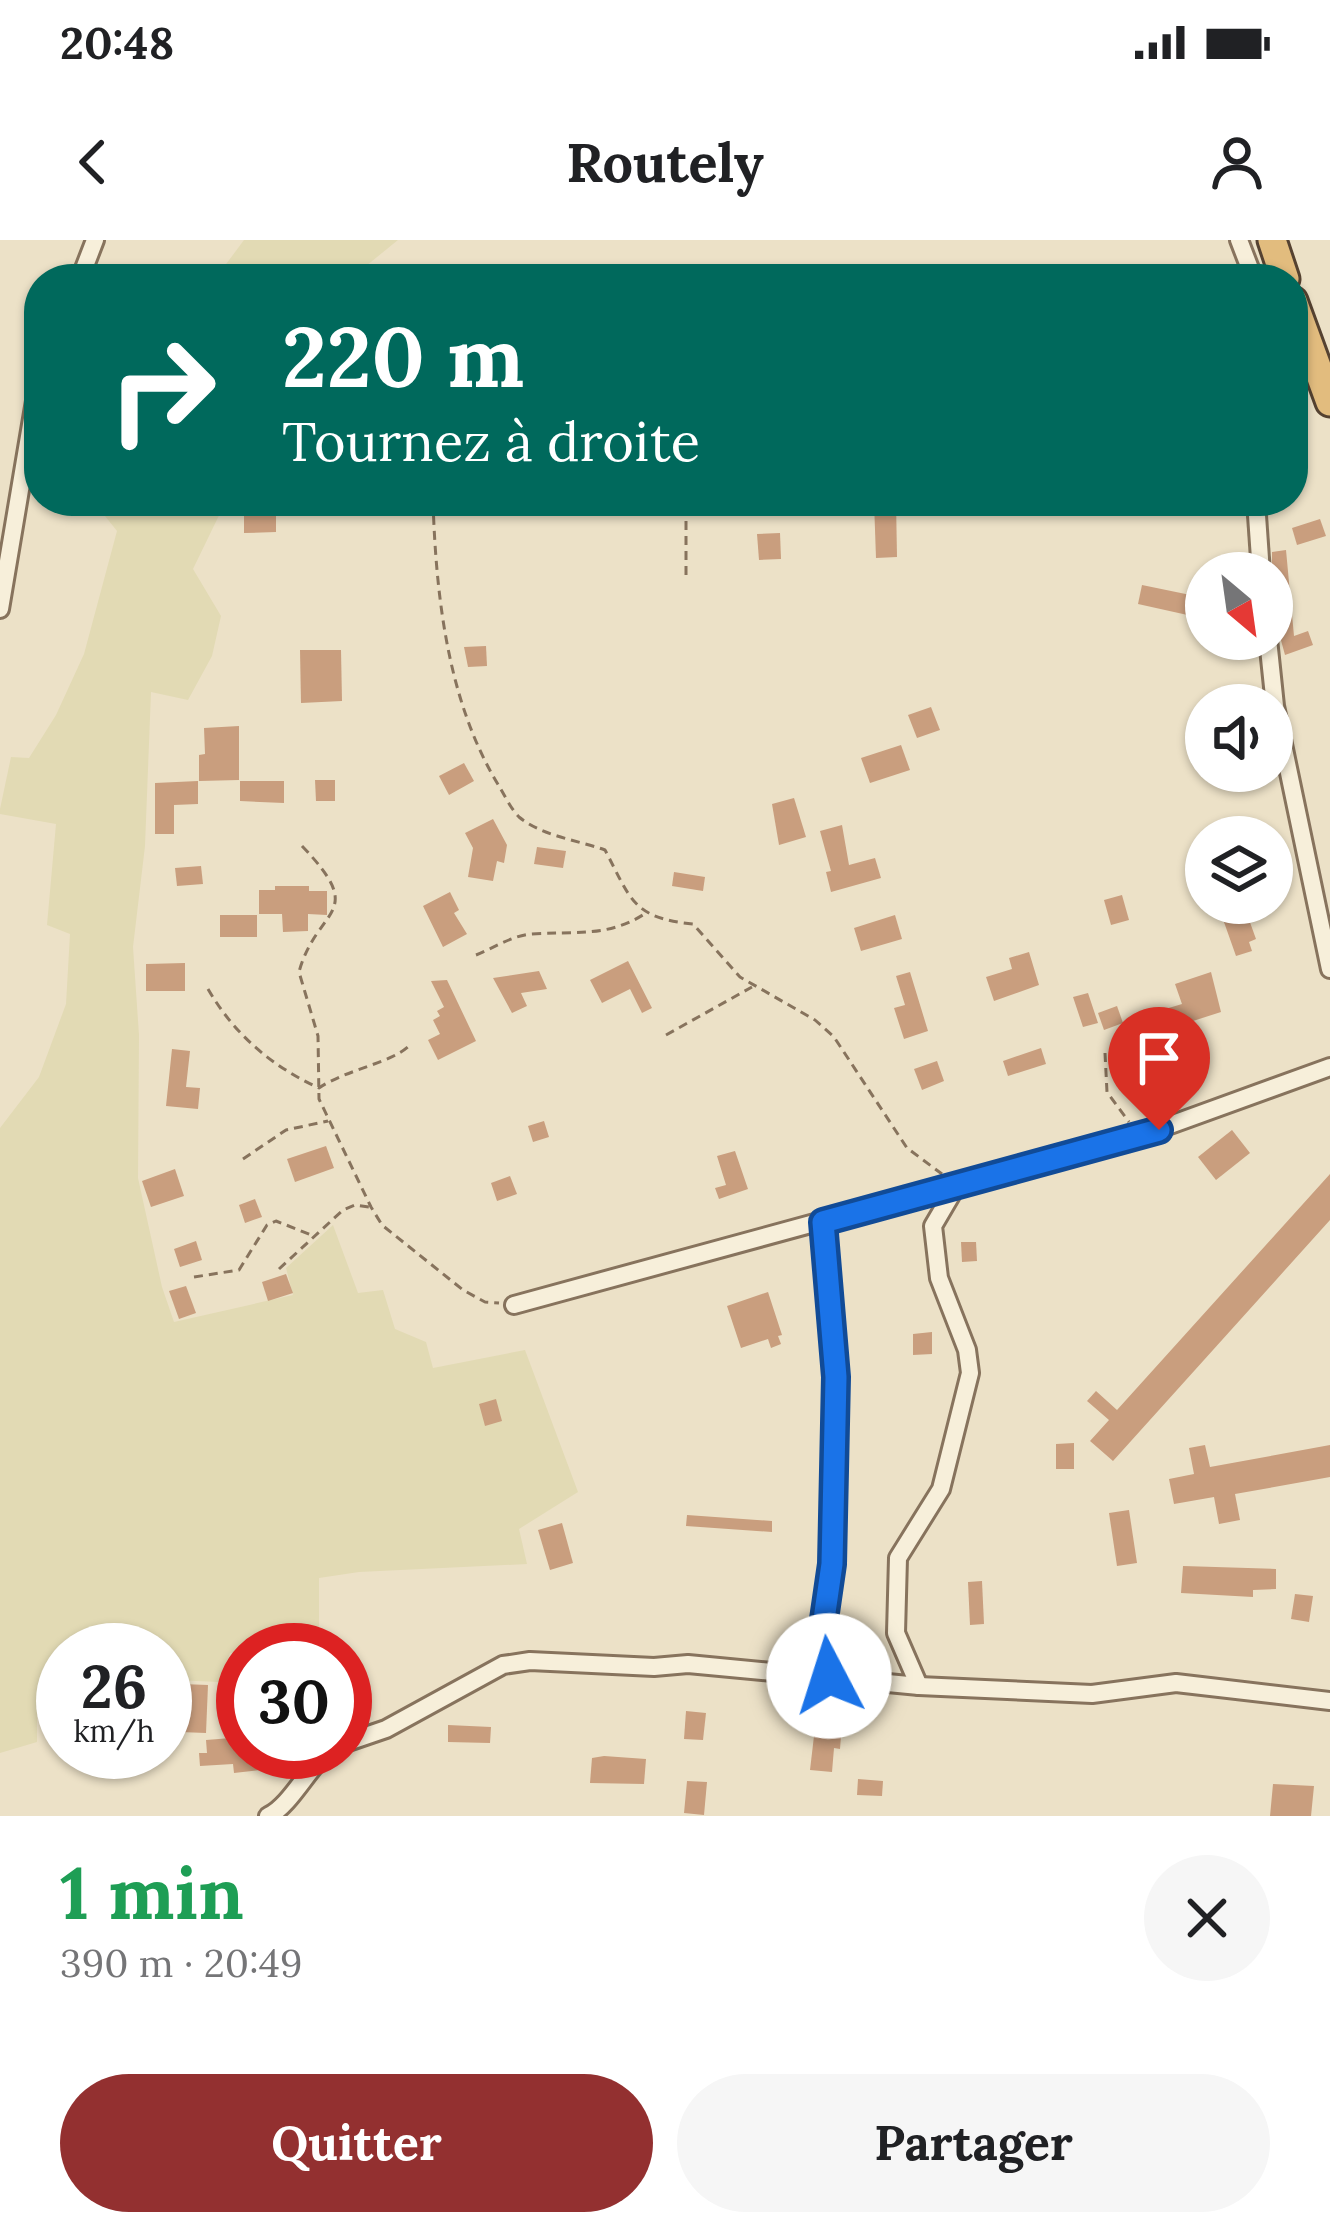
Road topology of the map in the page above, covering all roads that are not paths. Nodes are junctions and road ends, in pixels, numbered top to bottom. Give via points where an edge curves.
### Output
1 (1318, 345) edge
2 (1330, 402) edge
3 (24, 466) edge
4 (1257, 516) edge
5 (1260, 552) edge
6 (0, 609) edge
7 (1270, 660) edge
8 (1330, 969) edge
9 (1330, 1066) edge
10 (958, 1185) junction
11 (823, 1222) junction
12 (514, 1304) road end
13 (829, 1676) junction
14 (919, 1686) junction
15 (1330, 1701) edge
16 (372, 1734) edge
17 (302, 1779) edge
18 (268, 1816) edge

1 - 2 highway
3 - 6 street
4 - 5 street
7 - 8 street
9 - 10 street via 1145,1133
10 - 11 street
10 - 14 street via 934,1226 939,1278 970,1373 940,1489 898,1558 896,1634
11 - 12 street
11 - 13 street via 836,1377 832,1564 821,1640
13 - 14 street
13 - 16 street via 530,1661 503,1665
14 - 15 street via 1092,1694 1176,1683
17 - 18 street

